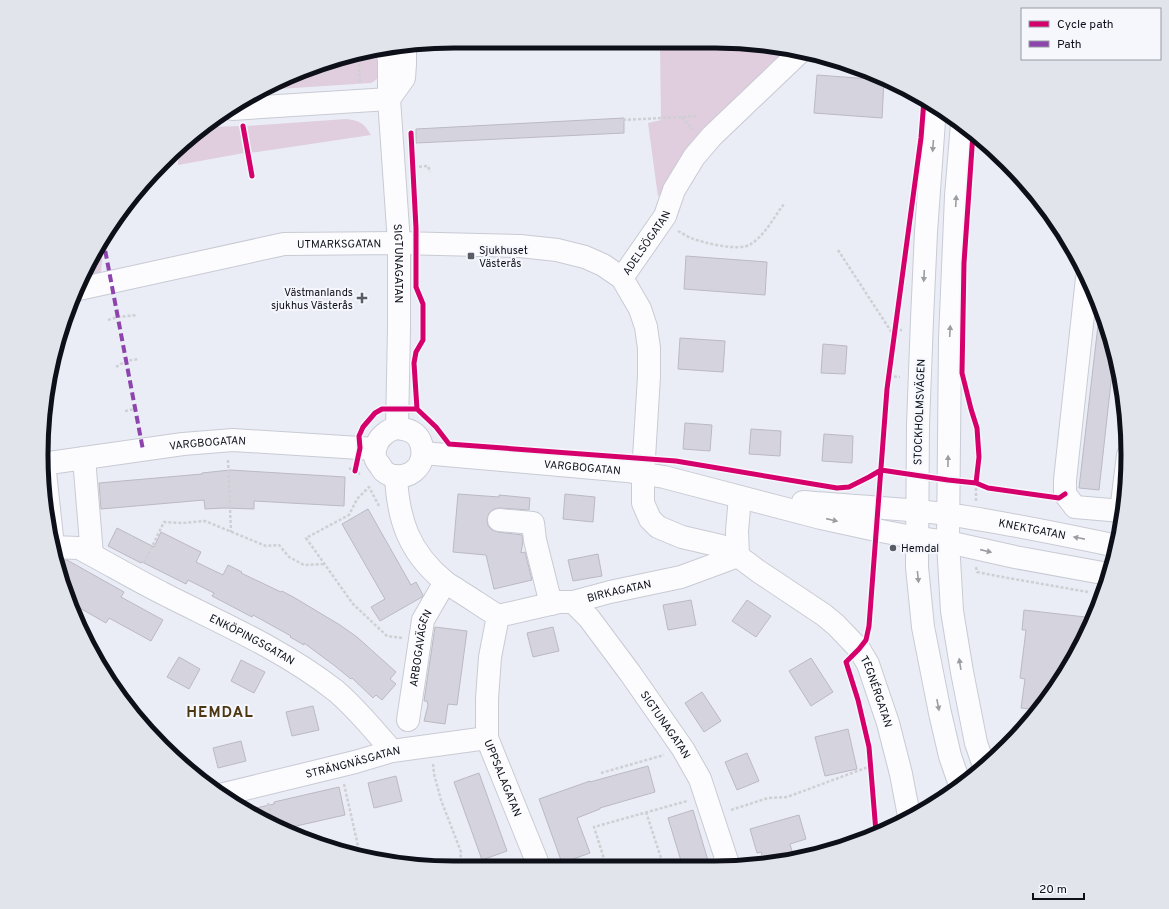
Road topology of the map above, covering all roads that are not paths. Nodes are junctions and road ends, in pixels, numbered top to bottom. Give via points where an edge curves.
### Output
1 (405, 51) edge
2 (388, 54) edge
3 (795, 56) edge
4 (389, 99) junction
5 (243, 107) edge
6 (935, 113) edge
7 (961, 132) edge
8 (399, 242) junction
9 (622, 278) junction
10 (84, 288) edge
11 (1086, 290) edge
12 (397, 428) junction
13 (367, 449) junction
14 (423, 453) junction
15 (84, 458) junction
16 (48, 463) edge
17 (643, 474) junction
18 (396, 476) junction
19 (740, 497) junction
20 (918, 511) junction
21 (1117, 511) edge
22 (947, 514) junction
23 (499, 520) dead end
24 (917, 538) junction
25 (948, 542) junction
26 (1111, 545) edge
27 (59, 547) edge
28 (92, 555) junction
29 (738, 556) junction
30 (1103, 573) edge
31 (445, 582) junction
32 (573, 602) junction
33 (551, 604) junction
34 (498, 616) junction
35 (408, 720) dead end
36 (487, 738) junction
37 (392, 751) junction
38 (982, 761) edge
39 (958, 780) edge
40 (230, 793) edge
41 (908, 812) edge
42 (537, 861) edge
43 (727, 861) edge

1 - 4 street via 404,78
2 - 4 street, SIGTUNAGATAN
3 - 9 street, ADELSÖGATAN via 712,136 694,157 674,190 665,216
4 - 5 street
4 - 8 street, SIGTUNAGATAN
6 -> 20 street, STOCKHOLMSVÄGEN via 922,319
22 -> 7 street via 950,339
8 - 9 street, UTMARKSGATAN via 520,246 557,250 585,257
8 - 10 street, UTMARKSGATAN via 284,244
8 - 12 street, SIGTUNAGATAN
9 - 17 street, ADELSÖGATAN via 640,309 649,348
11 - 21 street via 1065,494 1075,507
12 - 13 street via 384,433
12 - 14 street via 414,433 420,440
13 - 15 street, VARGBOGATAN via 234,440 183,444
13 - 18 street via 385,472
14 - 17 street, VARGBOGATAN
14 - 18 street via 416,469 407,475
15 - 16 street, VARGBOGATAN
15 - 28 street
17 - 19 street, VARGBOGATAN
17 - 29 street, TEGNÉRGATAN via 643,503 650,518 658,527 682,537 721,546
18 - 31 street via 405,530 414,549
19 - 20 street, VARGBOGATAN
19 -> 24 street, VARGBOGATAN via 828,520
19 - 29 street
20 - 22 street, VARGBOGATAN
20 - 24 street, STOCKHOLMSVÄGEN
22 - 25 street
26 -> 22 street, KNEKTGATAN via 1022,526
23 - 33 street via 533,523
24 - 25 street, VARGBOGATAN
24 -> 39 street, STOCKHOLMSVÄGEN via 923,627 940,713
25 -> 30 street via 1016,558
38 -> 25 street via 976,743 952,611
27 - 28 street, ENKÖPINGSGATAN via 79,548
28 - 37 street, ENKÖPINGSGATAN via 144,585 259,641 300,665 356,709
29 - 32 street, BIRKAGATAN via 681,577
29 - 41 street, TEGNÉRGATAN via 824,615 859,649 868,664 888,722
31 - 34 street
31 - 35 street, ARBOGAVÄGEN via 423,620
32 - 33 street, BIRKAGATAN
32 - 43 street, SIGTUNAGATAN via 589,618 683,749 700,779
33 - 34 street, BIRKAGATAN
34 - 36 street, UPPSALAGATAN via 490,657
36 - 37 street, STRÄNGNÄSGATAN
36 - 42 street, UPPSALAGATAN
37 - 40 street, STRÄNGNÄSGATAN

